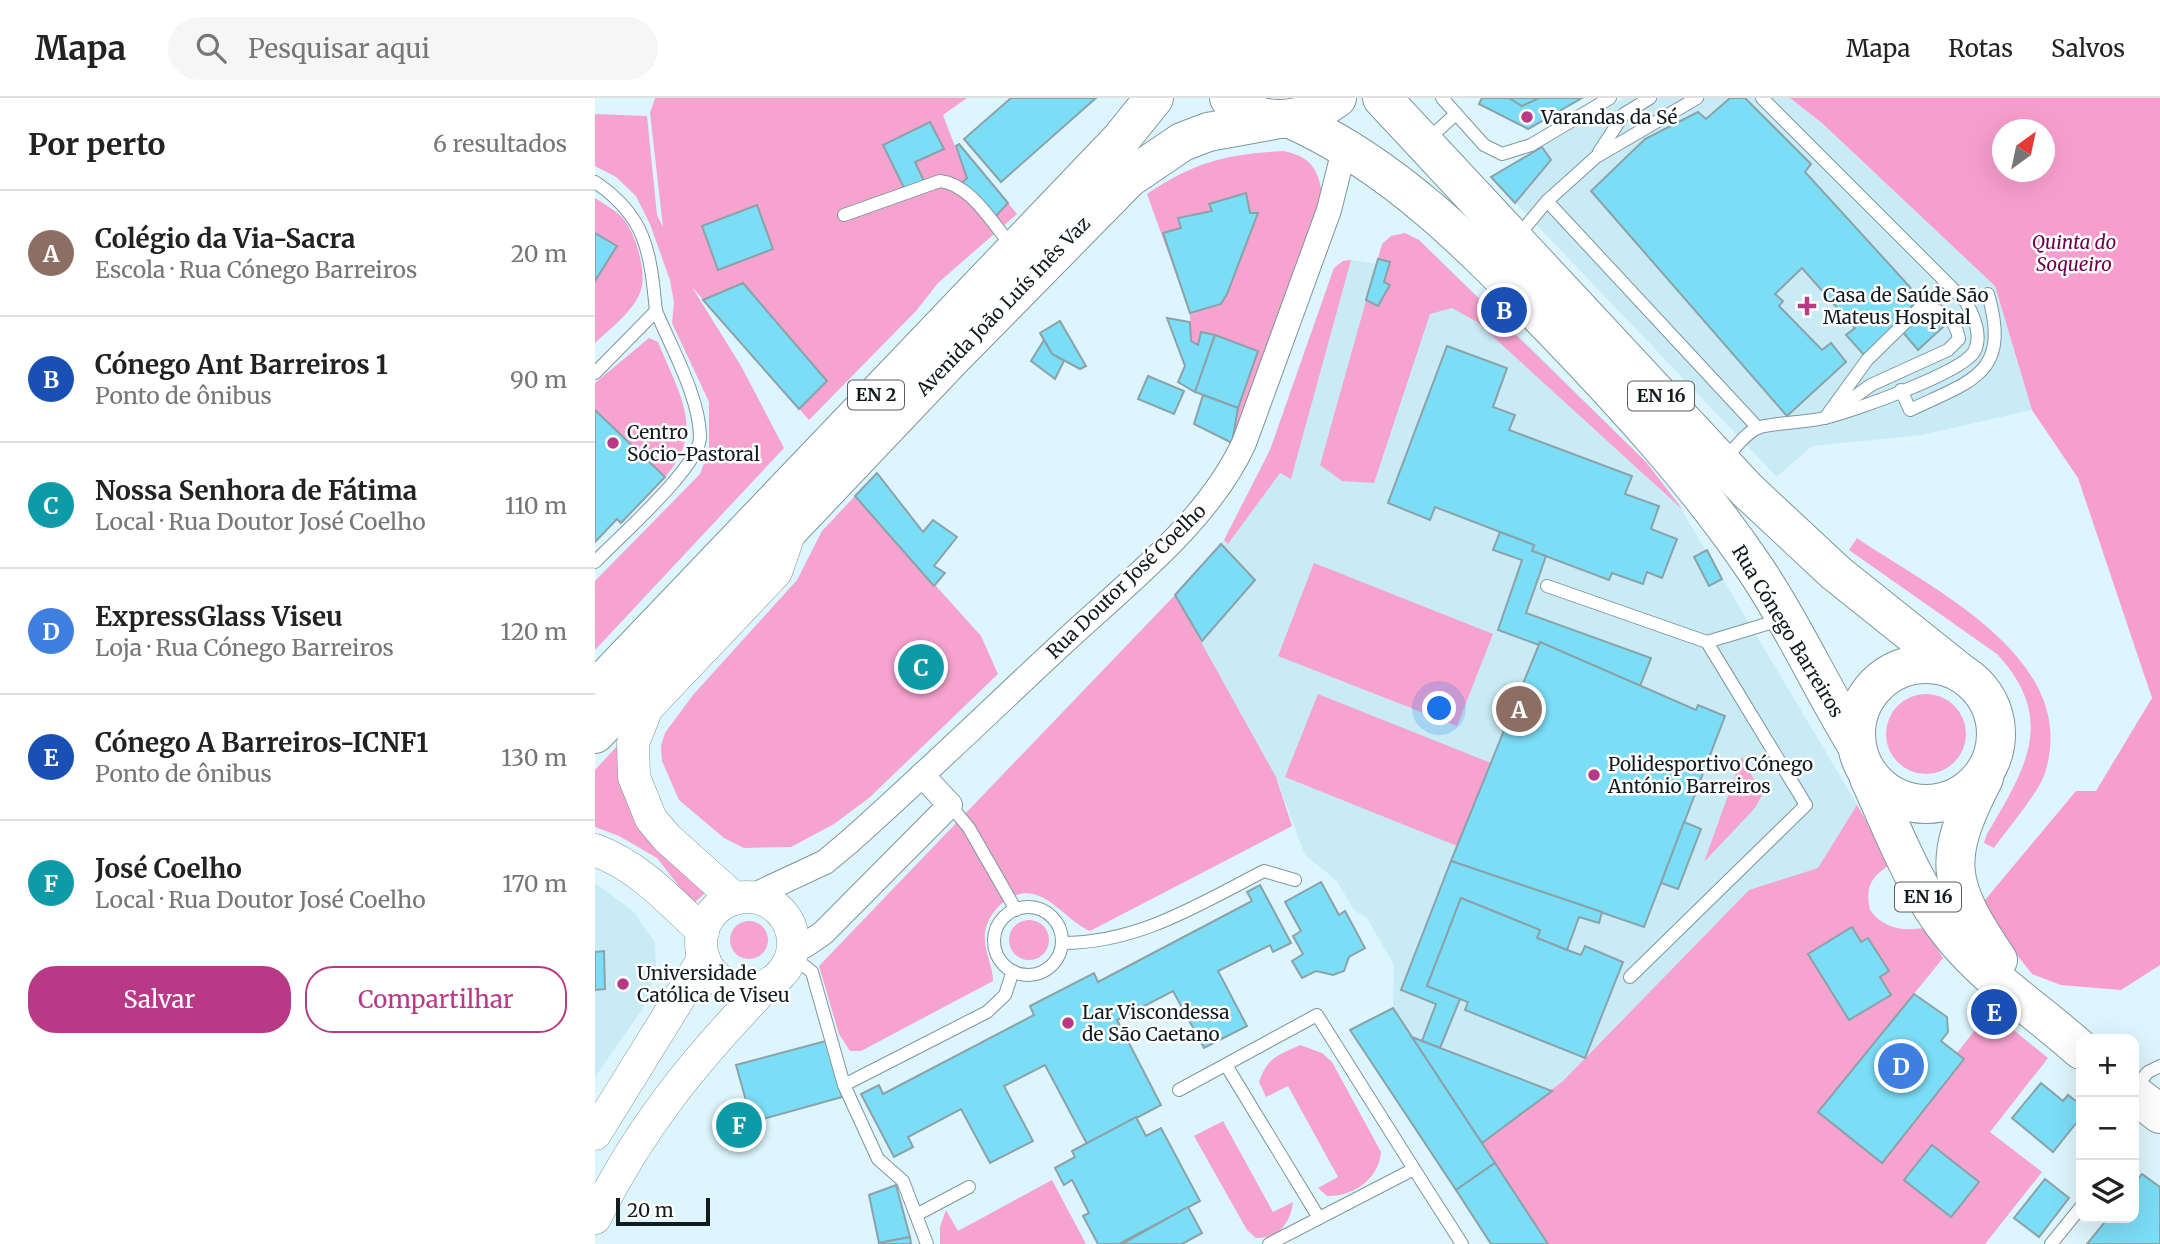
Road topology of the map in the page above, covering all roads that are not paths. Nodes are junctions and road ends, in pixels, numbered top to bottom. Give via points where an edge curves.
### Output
1 (1154, 98) edge
2 (1229, 98) edge
3 (1337, 98) edge
4 (1382, 98) edge
5 (1442, 98) edge
6 (1610, 98) edge
7 (1650, 98) edge
8 (1697, 98) edge
9 (1762, 98) edge
10 (1456, 114) junction
11 (1283, 120) junction
12 (1424, 143) junction
13 (1345, 146) junction
14 (1596, 157) junction
15 (595, 182) edge
16 (1547, 201) junction
17 (844, 215) dead end
18 (1515, 239) junction
19 (1016, 249) junction
20 (1988, 294) dead end
21 (656, 311) junction
22 (595, 373) edge
23 (1901, 390) junction
24 (1825, 418) junction
25 (1758, 428) junction
26 (1722, 461) junction
27 (791, 529) junction
28 (595, 562) edge
29 (1547, 586) dead end
30 (1784, 618) junction
31 (1707, 642) junction
32 (1961, 673) junction
33 (595, 690) edge
34 (595, 734) edge
35 (1860, 755) junction
36 (1988, 771) junction
37 (922, 775) junction
38 (950, 805) junction
39 (595, 850) edge
40 (1295, 880) dead end
41 (741, 898) junction
42 (1016, 910) junction
43 (1062, 943) junction
44 (703, 945) junction
45 (782, 967) junction
46 (1013, 971) junction
47 (1630, 977) dead end
48 (2026, 1002) junction
49 (2076, 1046) edge
50 (1226, 1065) junction
51 (2160, 1066) edge
52 (2139, 1084) edge
53 (844, 1085) junction
54 (1179, 1090) dead end
55 (2139, 1095) edge
56 (2160, 1114) edge
57 (595, 1134) edge
58 (1413, 1169) junction
59 (969, 1187) dead end
60 (2076, 1213) edge
61 (916, 1215) junction
62 (595, 1217) edge
63 (1319, 1218) junction
64 (927, 1244) edge
65 (1269, 1244) edge
66 (1462, 1244) edge
67 (2051, 1244) edge

1 - 19 main road, Avenida João Luís Inês Vaz / EN 2
2 - 11 main road, Rua Cónego Barreiros via 1251,114
3 - 11 main road, EN 2 via 1316,113
4 - 12 main road, EN 16
5 - 10 lane
6 - 10 lane via 1531,145 1502,154 1484,145
7 - 14 lane via 1624,114
8 - 14 lane
9 - 23 lane via 1908,242 1974,316 1978,338 1966,361
10 - 12 lane
11 - 13 main road, Rua Cónego Barreiros / EN 16
11 - 27 main road, Avenida João Luís Inês Vaz / EN 2 via 1208,132 1182,142 1129,178
12 - 18 main road, EN 16
13 - 30 main road, Rua Cónego Barreiros / EN 16 via 1425,203 1605,383 1716,514
13 - 37 street, Rua Doutor José Coelho via 1329,210 1232,470 1140,572
14 - 16 lane
15 - 21 lane via 629,210 651,259
16 - 18 lane
16 - 25 lane
17 - 19 lane via 940,181 949,182 967,194
18 - 26 main road, EN 16
19 - 33 main road, Avenida João Luís Inês Vaz / EN 2
20 - 23 lane via 1997,339 1993,356 1976,377 1910,410
21 - 22 lane
21 - 28 lane via 697,416 698,452
23 - 24 lane
24 - 24 lane via 1871,385 1948,350 1959,339 1952,321 1935,308 1920,308 1867,360
24 - 25 lane
25 - 26 lane
26 - 32 main road, EN 16 via 1779,522 1836,573
27 - 34 main road, Avenida João Luís Inês Vaz / EN 2
27 - 41 street via 776,572 647,708 633,743 634,777 651,819 667,838
29 - 31 lane
30 - 31 lane
30 - 35 main road, Rua Cónego Barreiros / EN 16
31 - 47 lane via 1806,805
32 - 35 main road via 1924,663 1888,674 1863,702 1857,720
32 - 36 main road, EN 16 via 1976,684 1995,716 1995,754
35 - 36 main road, EN 16 via 1878,786 1895,798 1916,804 1957,799
35 - 48 main road, Rua Cónego Barreiros / EN 16 via 1909,862 1946,926 1971,956
36 - 48 main road, Rua Cónego Barreiros / EN 16 via 1957,835 1959,893
37 - 38 street
37 - 41 street, Rua Doutor José Coelho via 825,862
38 - 42 lane via 969,828
38 - 45 street via 823,933
39 - 44 street via 642,874
40 - 43 lane via 1264,872 1156,926 1088,943
41 - 44 street via 715,911
41 - 45 street via 763,900 787,919 793,934
42 - 43 lane via 1032,908 1051,916
42 - 46 lane via 1004,918 995,936 998,957
43 - 46 lane via 1060,954 1045,971 1023,975
44 - 45 street via 711,972 737,988 752,989
44 - 57 street
45 - 53 lane via 802,964 812,972
45 - 62 street via 700,1056 649,1123
46 - 53 lane via 1005,995 988,1012
48 - 49 main road, Rua Cónego Barreiros / EN 16
50 - 54 lane
50 - 58 lane via 1317,1014
50 - 63 lane
51 - 52 lane
53 - 61 lane via 878,1158 903,1181
55 - 56 main road
58 - 63 lane
58 - 66 lane
59 - 61 lane
60 - 67 lane
61 - 64 lane
63 - 65 lane

